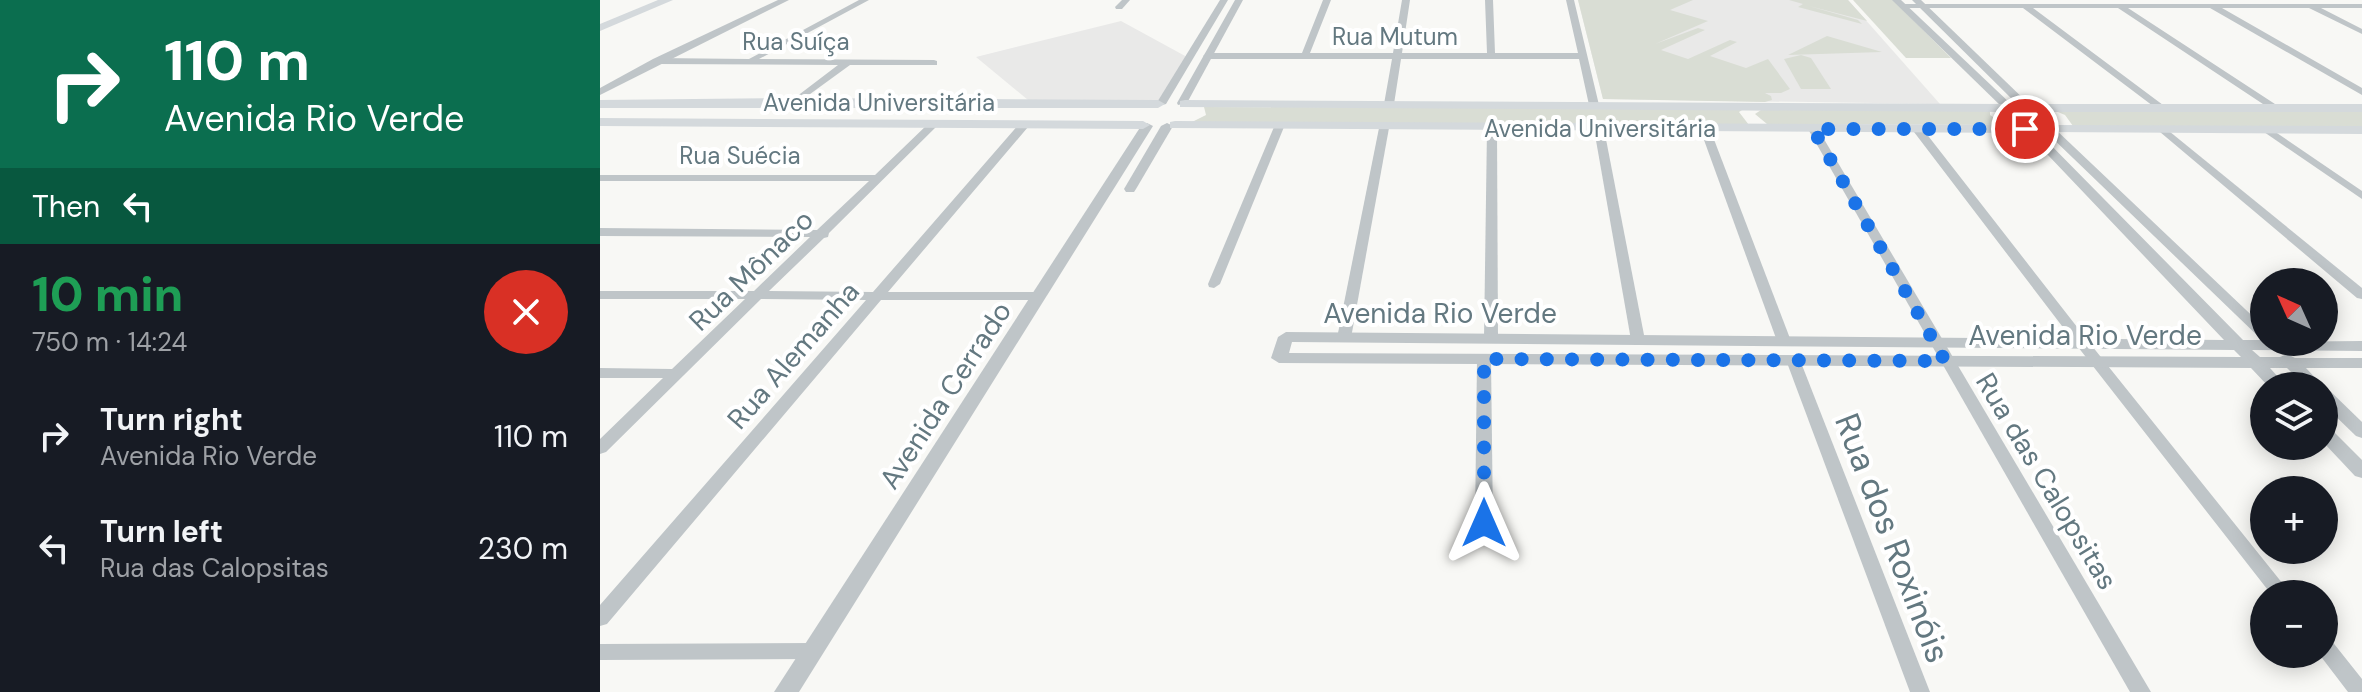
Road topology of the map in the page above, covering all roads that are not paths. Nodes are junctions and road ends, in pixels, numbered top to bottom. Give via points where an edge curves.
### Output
1 (651, 0) edge
2 (668, 0) edge
3 (785, 0) edge
4 (865, 0) edge
5 (1126, 0) edge
6 (1224, 0) edge
7 (1239, 0) edge
8 (1327, 0) edge
9 (1406, 0) edge
10 (1489, 0) edge
11 (1570, 0) edge
12 (2017, 0) edge
13 (2202, 0) edge
14 (2298, 0) edge
15 (1900, 3) edge
16 (1920, 3) edge
17 (2115, 3) edge
18 (2212, 6) junction
19 (2310, 6) junction
20 (2362, 6) edge
21 (1119, 7) dead end
22 (2026, 7) junction
23 (600, 21) edge
24 (600, 28) edge
25 (2362, 32) edge
26 (1207, 56) junction
27 (1305, 56) junction
28 (1582, 56) junction
29 (1395, 57) junction
30 (1491, 57) junction
31 (657, 61) junction
32 (749, 61) junction
33 (848, 62) junction
34 (934, 63) dead end
35 (600, 92) edge
36 (2362, 92) edge
37 (795, 102) junction
38 (600, 104) edge
39 (1160, 104) junction
40 (1183, 104) junction
41 (1389, 104) junction
42 (1594, 105) junction
43 (1757, 105) junction
44 (2028, 107) junction
45 (2160, 107) junction
46 (2007, 108) junction
47 (2275, 108) junction
48 (2362, 108) edge
49 (600, 122) edge
50 (933, 125) junction
51 (1024, 125) junction
52 (1145, 125) junction
53 (1171, 125) junction
54 (1279, 127) junction
55 (1384, 128) junction
56 (1492, 128) junction
57 (1599, 129) junction
58 (1705, 129) junction
59 (1766, 129) junction
60 (1813, 129) junction
61 (2027, 129) junction
62 (1918, 130) junction
63 (2052, 130) junction
64 (2164, 130) junction
65 (2268, 130) junction
66 (2362, 130) edge
67 (600, 178) edge
68 (879, 178) junction
69 (1130, 189) dead end
70 (2362, 196) edge
71 (600, 232) edge
72 (824, 234) junction
73 (1214, 284) dead end
74 (600, 295) edge
75 (757, 295) junction
76 (2362, 295) edge
77 (878, 296) junction
78 (1039, 296) junction
79 (2250, 323) edge
80 (1344, 338) junction
81 (1491, 339) junction
82 (1638, 340) junction
83 (1784, 341) junction
84 (1934, 343) junction
85 (2083, 344) junction
86 (2250, 344) edge
87 (2239, 345) junction
88 (2338, 345) edge
89 (2362, 346) edge
90 (2284, 356) edge
91 (1484, 359) junction
92 (1793, 360) junction
93 (1945, 361) junction
94 (2097, 362) junction
95 (2255, 362) junction
96 (2290, 362) junction
97 (2362, 363) edge
98 (2265, 372) edge
99 (2300, 372) edge
100 (600, 373) edge
101 (677, 374) junction
102 (2338, 409) edge
103 (2362, 432) edge
104 (2338, 446) edge
105 (600, 448) edge
106 (2362, 471) edge
107 (1484, 523) dead end
108 (2271, 580) edge
109 (600, 618) edge
110 (812, 651) junction
111 (600, 652) edge
112 (2338, 664) edge
113 (786, 692) edge
114 (1920, 692) edge
115 (2141, 692) edge
116 (2360, 692) edge

1 - 23 main road
2 - 24 main road
3 - 31 street
4 - 32 street
5 - 21 street
6 - 39 street
7 - 26 street
8 - 27 street
9 - 29 street
10 - 30 street
11 - 28 street
12 - 22 street
13 - 18 street
14 - 19 street
15 - 16 street
15 - 46 street
16 - 22 street
16 - 44 street
17 - 18 street
17 - 22 street
17 - 47 street
18 - 19 street
18 - 36 street
19 - 20 street
19 - 25 street
22 - 45 street
26 - 27 street, Rua Mutum
26 - 40 street
27 - 29 street, Rua Mutum
28 - 30 street, Rua Mutum
28 - 42 street
29 - 30 street, Rua Mutum
29 - 41 street
31 - 32 street, Rua Suíça
31 - 35 street
32 - 33 street, Rua Suíça
33 - 34 street, Rua Suíça
33 - 37 street
37 - 38 main road, Avenida Universitária
37 - 39 main road, Avenida Universitária
39 - 40 main road, Avenida Universitária
39 - 52 main road via 1137,114
40 - 41 main road, Avenida Universitária
40 - 53 main road via 1193,108 1193,115
41 - 42 main road, Avenida Universitária
42 - 43 main road, Avenida Universitária
43 - 46 main road, Avenida Universitária
43 - 59 main road via 1745,111 1744,118
44 - 45 main road
44 - 46 main road, Avenida Universitária
44 - 63 main road via 2059,119
45 - 47 main road
46 - 61 main road via 2000,111 2001,118
47 - 48 main road
49 - 50 main road, Avenida Universitária
50 - 51 main road, Avenida Universitária
50 - 68 street, Rua Mônaco
51 - 52 main road, Avenida Universitária
51 - 77 street, Rua Alemanha
52 - 53 main road, Avenida Universitária
52 - 78 street, Avenida Cerrado
53 - 54 main road, Avenida Universitária
53 - 69 street
54 - 55 main road, Avenida Universitária
54 - 73 street
55 - 56 main road, Avenida Universitária
55 - 80 street
56 - 57 main road, Avenida Universitária
56 - 81 street
57 - 58 main road, Avenida Universitária
57 - 82 street
58 - 59 main road, Avenida Universitária
58 - 83 street
59 - 60 main road, Avenida Universitária
60 - 62 main road, Avenida Universitária
60 - 84 street, Rua das Calopsitas
61 - 62 main road, Avenida Universitária
61 - 63 main road, Avenida Universitária
61 - 87 street
62 - 85 street
63 - 64 main road
63 - 79 street
64 - 65 main road
64 - 76 street
65 - 66 main road
65 - 70 street
67 - 68 street, Rua Suécia
68 - 72 street, Rua Mônaco
71 - 72 street
72 - 75 street, Rua Mônaco
74 - 75 street
75 - 77 street
75 - 101 street, Rua Mônaco
77 - 78 street
77 - 109 street, Rua Alemanha
78 - 110 street, Avenida Cerrado
80 - 81 street, Avenida Rio Verde
80 - 91 street, Avenida Rio Verde via 1286,337 1279,358
81 - 82 street, Avenida Rio Verde
82 - 83 street, Avenida Rio Verde
83 - 84 street, Avenida Rio Verde
84 - 85 street, Avenida Rio Verde
84 - 93 street, Rua das Calopsitas
85 - 87 street, Avenida Rio Verde
85 - 94 street
86 - 87 street, Avenida Rio Verde
87 - 95 street
88 - 89 street, Avenida Rio Verde
90 - 96 street
91 - 92 street, Avenida Rio Verde
91 - 107 street
92 - 93 street, Avenida Rio Verde
92 - 114 street, Rua dos Roxinóis
93 - 94 street, Avenida Rio Verde
93 - 115 street, Rua das Calopsitas
94 - 95 street, Avenida Rio Verde
94 - 108 street
95 - 96 street, Avenida Rio Verde
95 - 98 street
96 - 97 street, Avenida Rio Verde
96 - 99 street
100 - 101 street
101 - 105 street, Rua Mônaco
102 - 103 street
104 - 106 street
110 - 111 street
110 - 113 street, Avenida Cerrado
112 - 116 street

